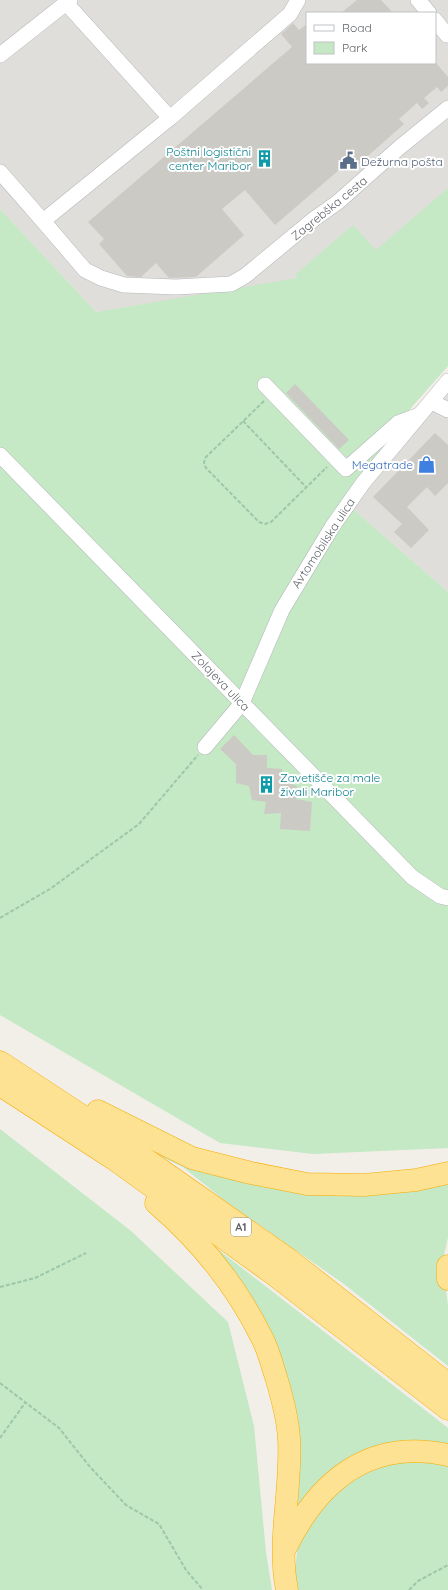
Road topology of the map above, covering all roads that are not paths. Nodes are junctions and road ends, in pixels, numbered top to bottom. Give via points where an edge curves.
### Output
1 (298, 0) edge
2 (418, 0) edge
3 (68, 2) edge
4 (428, 12) edge
5 (436, 21) edge
6 (447, 35) edge
7 (0, 55) edge
8 (448, 108) edge
9 (170, 118) junction
10 (0, 172) edge
11 (43, 220) junction
12 (448, 381) edge
13 (268, 390) road end
14 (432, 402) junction
15 (448, 410) edge
16 (420, 415) junction
17 (0, 455) edge
18 (242, 702) junction
19 (205, 747) road end
20 (448, 898) edge
21 (0, 1062) edge
22 (28, 1079) junction
23 (0, 1085) edge
24 (114, 1159) junction
25 (448, 1173) edge
26 (448, 1266) edge
27 (448, 1279) edge
28 (448, 1384) edge
29 (448, 1409) edge
30 (448, 1455) edge
31 (284, 1552) junction
32 (287, 1590) edge

1 - 9 street via 290,14
2 - 4 street
3 - 7 street
3 - 9 street
5 - 6 street
8 - 11 street, Zagrebška cesta via 343,198 245,276 231,284 176,287 124,285 101,278 84,270
9 - 11 street
10 - 11 street, Zagrebška cesta
12 - 14 street, Avtomobilska ulica
13 - 16 street via 346,469 398,423
14 - 15 street
14 - 16 street, Avtomobilska ulica
16 - 18 street, Avtomobilska ulica via 362,483 332,527 282,610
17 - 18 street, Zolajeva ulica
18 - 19 street, Avtomobilska ulica
18 - 20 street, Zolajeva ulica via 412,878 440,896
21 - 22 highway, A1
22 - 25 highway via 49,1081 114,1120 192,1158 251,1173 307,1184 364,1185 416,1180
22 - 28 highway, A1 via 288,1259
23 - 24 highway, A1
24 - 29 highway, A1 via 272,1272
24 - 31 highway via 125,1177 163,1209 196,1242 234,1288 264,1341 282,1395 289,1438 289,1488 284,1526
26 - 27 highway
30 - 31 highway via 406,1451 372,1458 348,1470 315,1499 296,1527
31 - 32 highway

